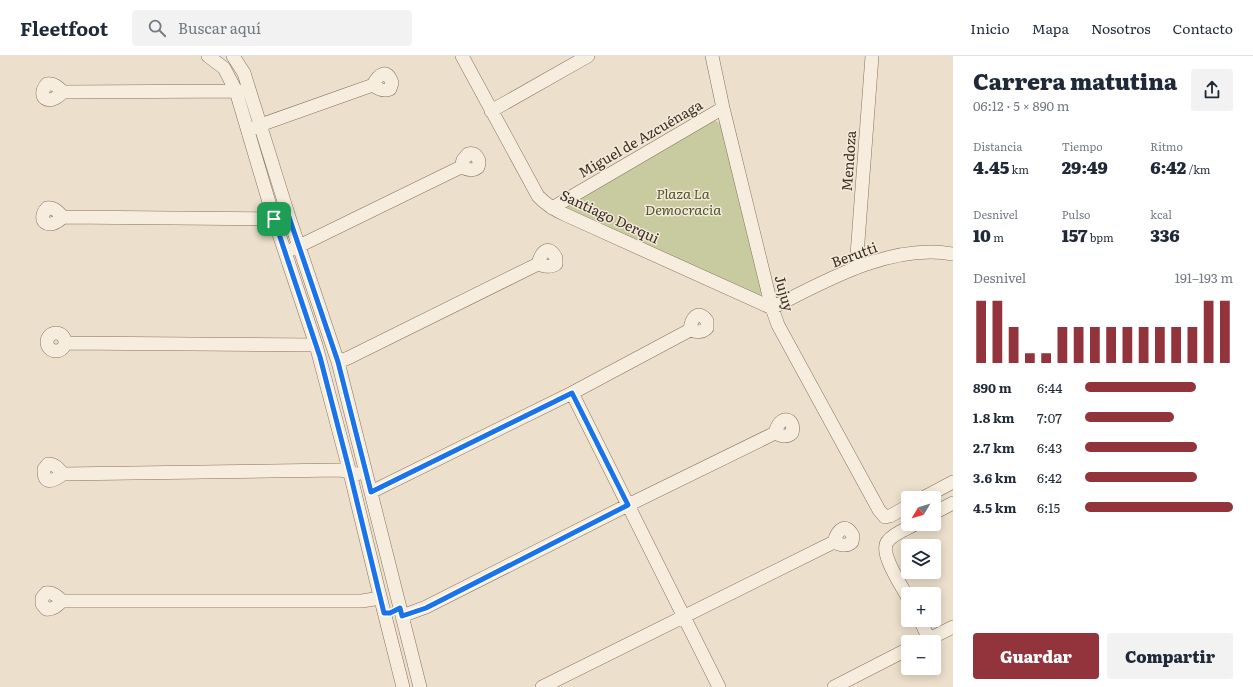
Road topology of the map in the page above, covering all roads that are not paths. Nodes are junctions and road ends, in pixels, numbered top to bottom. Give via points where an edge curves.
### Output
1 (208, 56) edge
2 (232, 56) edge
3 (462, 56) edge
4 (588, 56) edge
5 (712, 56) edge
6 (872, 56) edge
7 (372, 85) dead end
8 (250, 90) junction
9 (236, 91) junction
10 (63, 92) dead end
11 (723, 108) junction
12 (491, 110) junction
13 (260, 126) junction
14 (247, 129) junction
15 (461, 167) dead end
16 (552, 208) junction
17 (288, 214) junction
18 (63, 217) dead end
19 (274, 219) junction
20 (300, 246) junction
21 (286, 252) junction
22 (953, 254) edge
23 (538, 264) dead end
24 (856, 268) junction
25 (772, 308) junction
26 (690, 330) dead end
27 (329, 333) junction
28 (64, 343) dead end
29 (316, 347) junction
30 (337, 357) junction
31 (572, 393) junction
32 (774, 433) dead end
33 (350, 473) junction
34 (63, 474) dead end
35 (366, 475) junction
36 (953, 482) edge
37 (936, 491) edge
38 (371, 492) junction
39 (953, 503) edge
40 (628, 505) junction
41 (941, 509) edge
42 (901, 510) edge
43 (903, 531) edge
44 (834, 542) dead end
45 (902, 587) edge
46 (395, 588) junction
47 (379, 595) junction
48 (62, 601) dead end
49 (401, 612) junction
50 (384, 613) junction
51 (684, 616) junction
52 (953, 627) edge
53 (936, 635) edge
54 (901, 653) edge
55 (404, 687) edge
56 (420, 687) edge
57 (542, 687) edge
58 (719, 687) edge
59 (834, 687) edge

1 - 9 street via 224,68
2 - 8 street via 244,73
3 - 12 street, Santiago Derqui
4 - 12 street
5 - 11 street, Jujuy
6 - 24 street, Mendoza
7 - 13 street
8 - 9 street
8 - 13 street
9 - 10 street
9 - 14 street
11 - 16 street, Miguel de Azcuénaga
11 - 25 street, Jujuy
12 - 16 street, Santiago Derqui via 538,196
13 - 14 street
13 - 17 street
14 - 19 street
15 - 20 street
16 - 25 street, Santiago Derqui
17 - 19 street
17 - 20 street
18 - 19 street
19 - 21 street
20 - 21 street
20 - 27 street
21 - 29 street
22 - 24 street, Berutti via 915,253
23 - 30 street via 355,355
24 - 25 street, Berutti
25 - 42 street, Jujuy via 778,325 875,504 885,517
26 - 31 street
27 - 29 street
27 - 30 street
28 - 29 street
29 - 30 street
29 - 33 street
30 - 35 street
31 - 38 street
31 - 40 street
32 - 40 street
33 - 34 street via 340,470
33 - 35 street
33 - 47 street
35 - 38 street
36 - 37 street
38 - 46 street
39 - 41 street
40 - 49 street via 426,608
40 - 51 street
43 - 45 street via 887,541 885,548 887,558
44 - 51 street
46 - 47 street via 390,587
46 - 49 street
47 - 48 street via 362,602
47 - 50 street
49 - 50 street
49 - 56 street
50 - 55 street
51 - 57 street
51 - 58 street
52 - 53 street
54 - 59 street

